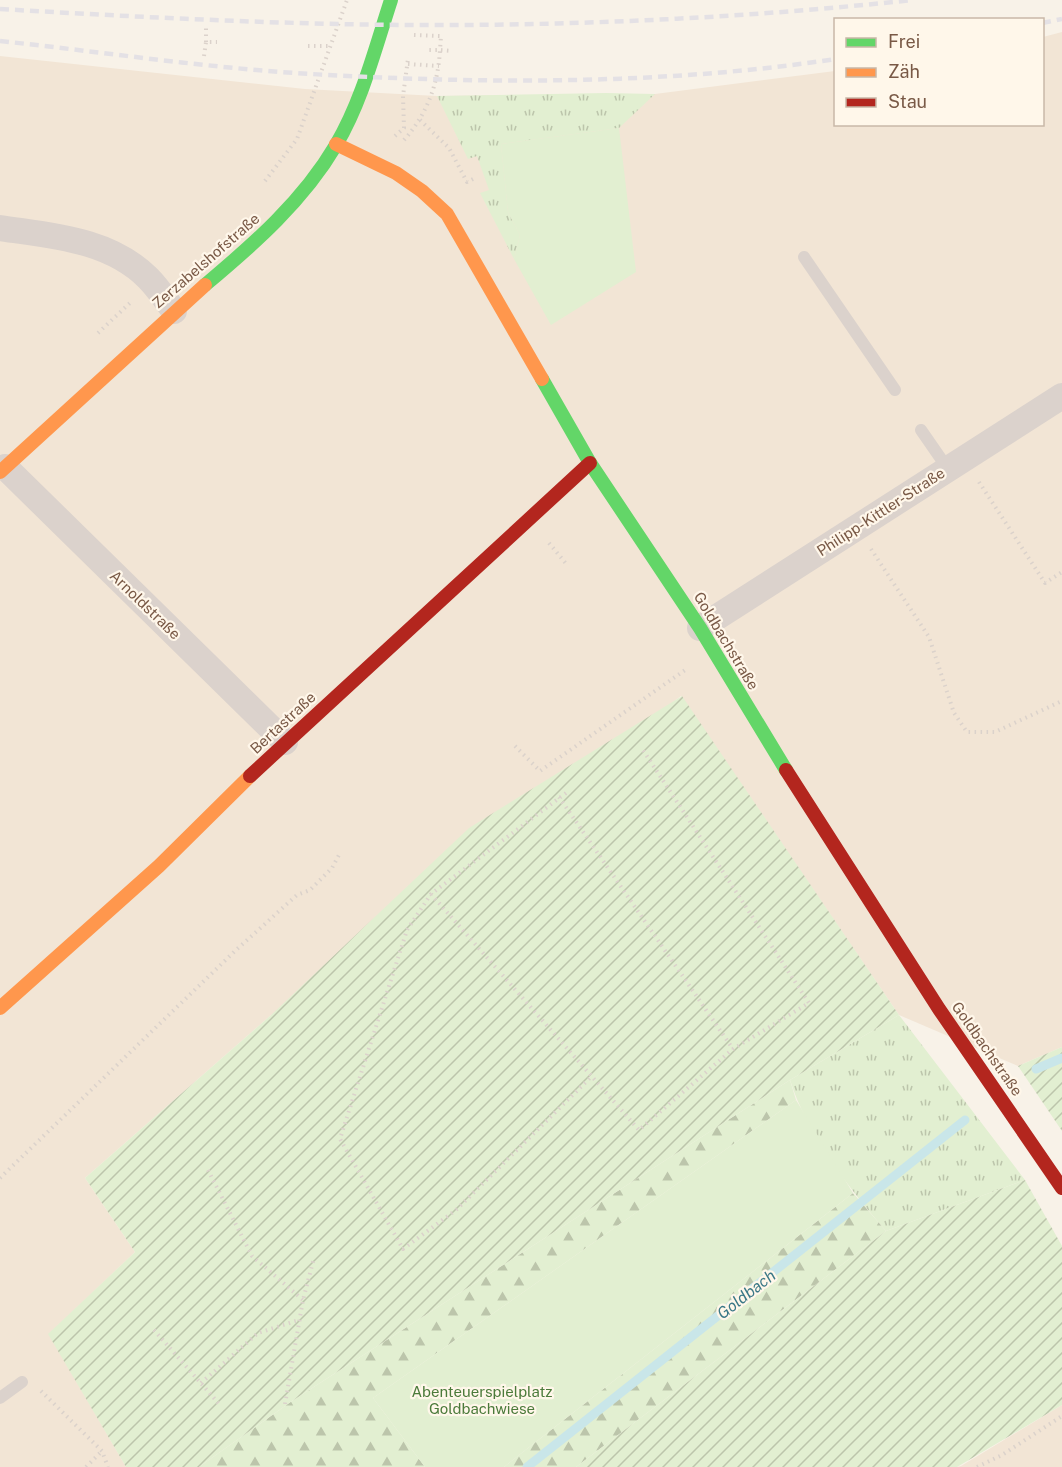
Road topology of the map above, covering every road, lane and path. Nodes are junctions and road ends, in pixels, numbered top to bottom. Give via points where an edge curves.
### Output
1 (346, 0) edge
2 (391, 0) edge
3 (206, 26) dead end
4 (414, 35) dead end
5 (206, 42) junction
6 (217, 42) dead end
7 (308, 46) dead end
8 (330, 46) junction
9 (429, 50) dead end
10 (440, 50) junction
11 (452, 51) dead end
12 (204, 56) dead end
13 (408, 64) dead end
14 (439, 66) junction
15 (313, 92) dead end
16 (420, 120) junction
17 (404, 129) dead end
18 (410, 133) junction
19 (336, 144) junction
20 (398, 147) dead end
21 (475, 178) dead end
22 (0, 228) edge
23 (804, 257) dead end
24 (174, 312) junction
25 (894, 390) dead end
26 (1062, 396) edge
27 (921, 430) dead end
28 (590, 463) junction
29 (956, 464) junction
30 (2, 470) edge
31 (858, 529) junction
32 (1062, 572) edge
33 (700, 628) junction
34 (713, 650) junction
35 (1062, 701) edge
36 (285, 742) junction
37 (515, 746) dead end
38 (641, 747) dead end
39 (566, 793) dead end
40 (559, 797) junction
41 (339, 855) dead end
42 (431, 894) junction
43 (0, 1008) edge
44 (733, 1049) junction
45 (592, 1076) junction
46 (208, 1170) dead end
47 (0, 1179) edge
48 (1062, 1188) edge
49 (314, 1258) dead end
50 (303, 1300) junction
51 (300, 1320) junction
52 (154, 1330) dead end
53 (22, 1382) joint
54 (201, 1383) junction
55 (0, 1398) edge
56 (285, 1404) dead end
57 (220, 1406) dead end
58 (1062, 1416) edge
59 (102, 1451) junction
60 (86, 1467) edge
61 (108, 1467) edge
62 (977, 1467) edge

1 - 8 path
2 - 19 street, Zerzabelshofstraße
3 - 5 path
4 - 10 path via 441,36
5 - 6 path
5 - 12 path
7 - 8 path
8 - 15 path
9 - 10 path
10 - 11 path
10 - 14 path
13 - 14 path
14 - 16 path
16 - 18 path
16 - 21 path via 449,148 467,182
17 - 18 path
18 - 20 path
19 - 24 street, Zerzabelshofstraße via 262,236
19 - 28 street, Goldbachstraße via 407,179 429,194 447,214
22 - 24 street via 106,249 148,278
23 - 25 lane
24 - 30 street, Zerzabelshofstraße
26 - 29 street, Philipp-Kittler-Straße
27 - 29 lane
28 - 33 street, Goldbachstraße
28 - 36 street, Bertastraße
29 - 31 street, Philipp-Kittler-Straße
29 - 32 path via 1045,582
30 - 36 street, Arnoldstraße
31 - 33 street, Philipp-Kittler-Straße
31 - 35 path via 929,637 954,713 967,732 995,732
33 - 34 street, Goldbachstraße
34 - 37 path via 540,771
34 - 48 street, Goldbachstraße via 926,989
36 - 43 street, Bertastraße via 159,866
38 - 44 path via 809,1003
39 - 40 path
40 - 42 path
40 - 44 path
41 - 47 path via 310,890 297,895 236,950
42 - 45 path
42 - 45 path via 407,930 340,1139 403,1249 456,1210
44 - 45 path via 639,1130
46 - 50 path via 252,1256
49 - 50 path
50 - 51 path
51 - 54 path via 258,1333
51 - 56 path
52 - 54 path
53 - 55 lane
53 - 59 path via 42,1392
54 - 57 path
58 - 62 path
59 - 60 path
59 - 61 path

